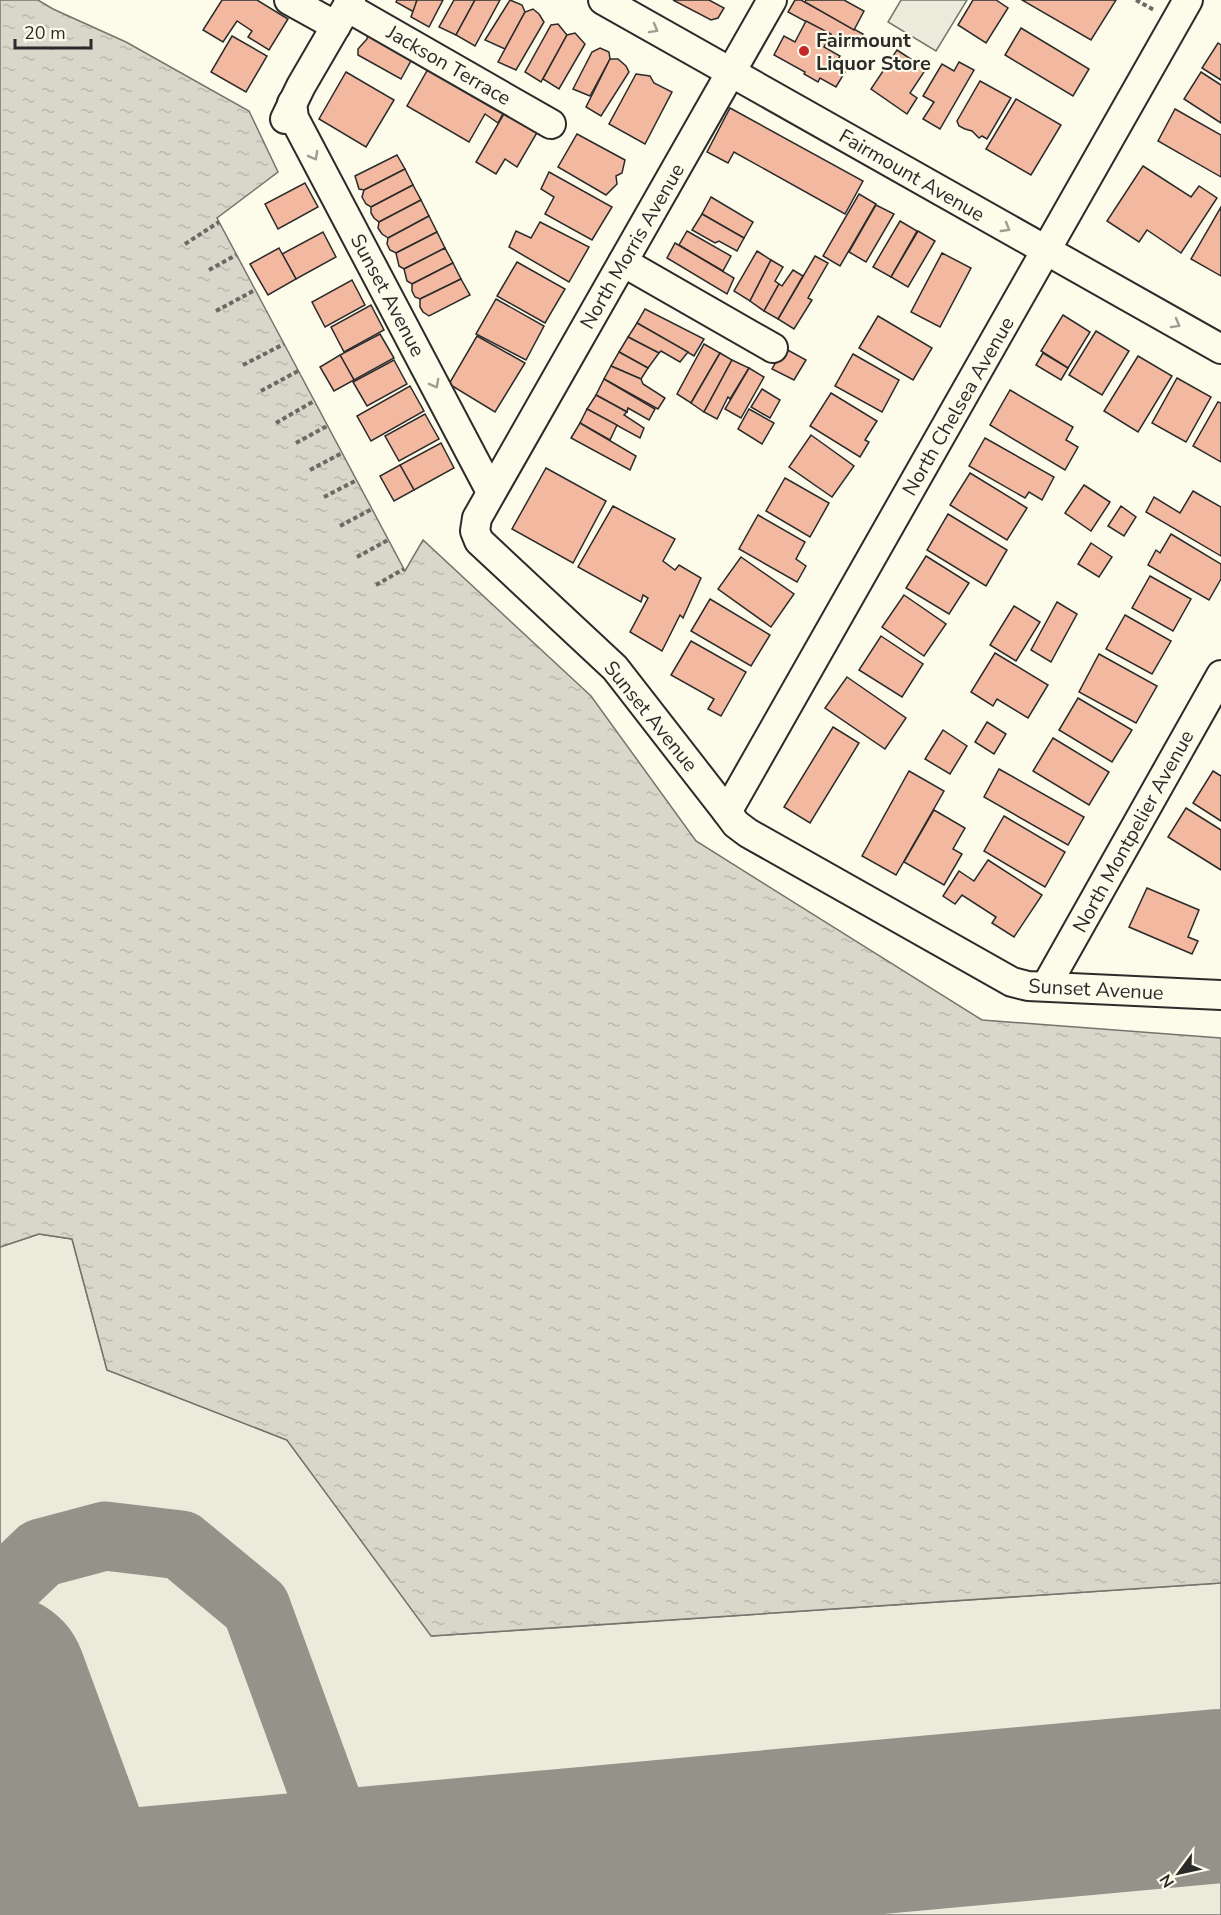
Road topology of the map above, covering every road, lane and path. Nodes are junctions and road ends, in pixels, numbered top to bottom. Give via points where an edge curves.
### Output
1 (289, 0) edge
2 (603, 0) edge
3 (772, 0) edge
4 (1188, 0) edge
5 (345, 11) edge
6 (732, 73) junction
7 (292, 103) junction
8 (551, 124) dead end
9 (279, 132) dead end
10 (219, 222) dead end
11 (185, 244) dead end
12 (1046, 251) junction
13 (236, 255) dead end
14 (623, 262) junction
15 (209, 270) dead end
16 (255, 290) dead end
17 (216, 311) dead end
18 (284, 344) dead end
19 (773, 348) dead end
20 (1221, 349) edge
21 (243, 365) dead end
22 (298, 370) dead end
23 (261, 391) dead end
24 (314, 401) dead end
25 (276, 423) dead end
26 (327, 426) dead end
27 (296, 443) dead end
28 (342, 453) dead end
29 (310, 470) dead end
30 (357, 480) dead end
31 (491, 492) junction
32 (324, 497) dead end
33 (372, 509) dead end
34 (340, 526) dead end
35 (388, 540) dead end
36 (357, 557) dead end
37 (404, 569) dead end
38 (376, 585) dead end
39 (1221, 675) edge
40 (727, 812) junction
41 (1046, 986) junction
42 (1221, 996) edge

1 - 5 street, Jackson Terrace
2 -> 6 street, Fairmount Avenue
3 - 6 street, North Morris Avenue
4 - 12 street, North Chelsea Avenue
5 - 7 street
5 - 8 street, Jackson Terrace
6 -> 12 street, Fairmount Avenue
6 - 14 street, North Morris Avenue
7 - 9 street
7 -> 31 street, Sunset Avenue via 294,118
10 - 11 path
12 -> 20 street, Fairmount Avenue
12 - 40 street, North Chelsea Avenue
13 - 15 path
14 - 19 street
14 - 31 street, North Morris Avenue
16 - 17 path
18 - 21 path
22 - 23 path
24 - 25 path
26 - 27 path
28 - 29 path
30 - 32 path
31 - 40 street, Sunset Avenue via 477,518 475,531 479,541 615,668
33 - 34 path
35 - 36 path
37 - 38 path
39 - 41 street, North Montpelier Avenue
40 - 41 street, Sunset Avenue via 748,832 1003,979 1020,985
41 - 42 street, Sunset Avenue

